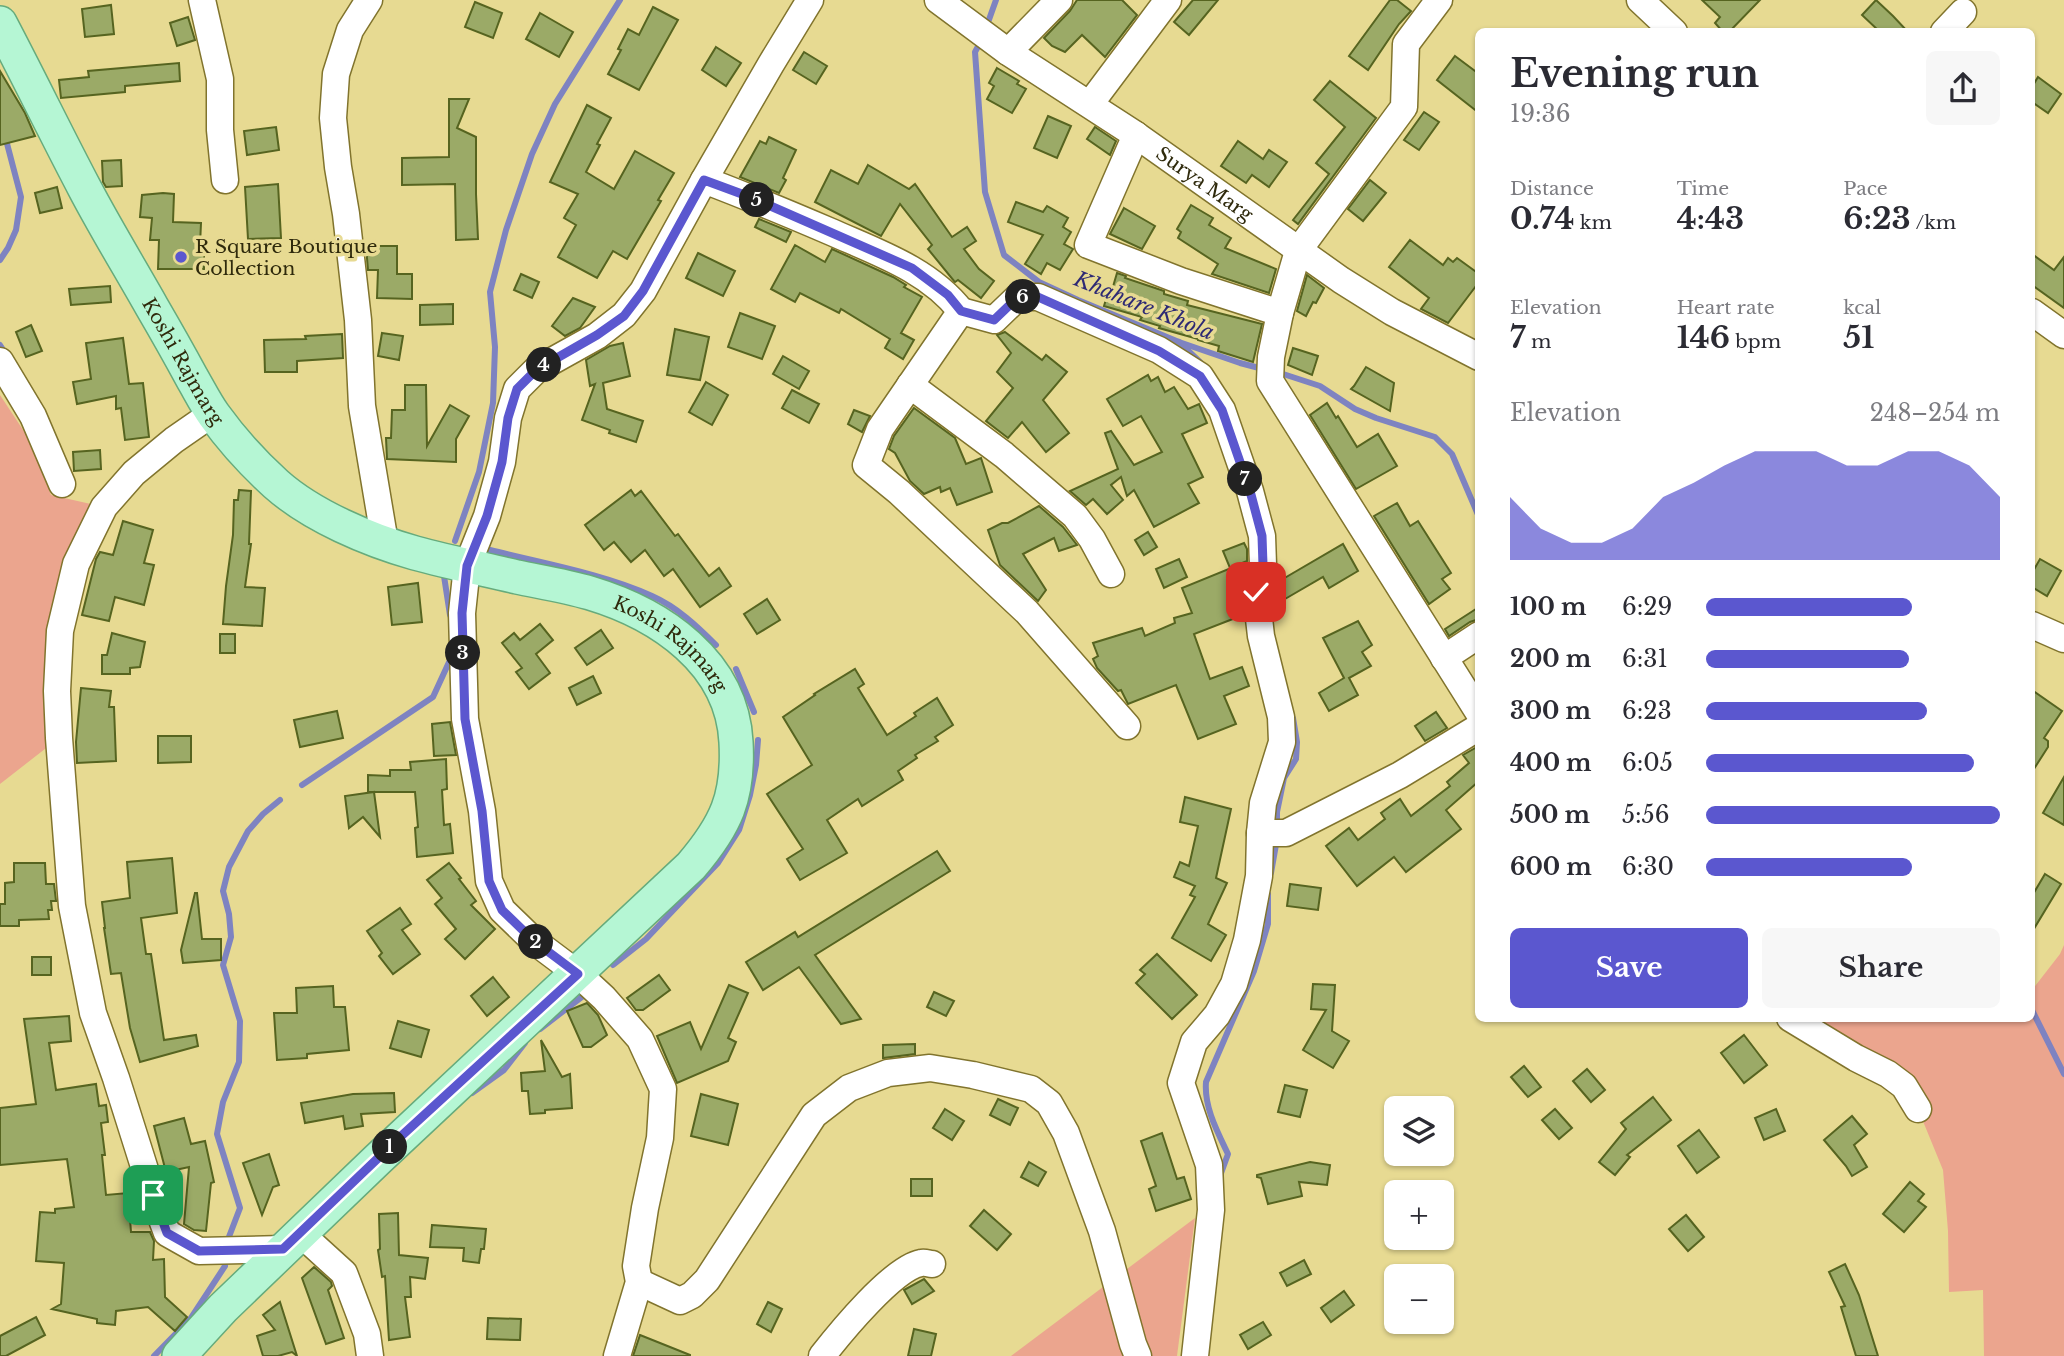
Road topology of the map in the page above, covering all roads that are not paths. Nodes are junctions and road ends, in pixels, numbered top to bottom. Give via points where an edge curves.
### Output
1 (202, 0) edge
2 (369, 0) edge
3 (810, 0) edge
4 (938, 0) edge
5 (1059, 0) edge
6 (1168, 0) edge
7 (1439, 0) edge
8 (1640, 0) edge
9 (1963, 12) dead end
10 (0, 23) edge
11 (1670, 28) edge
12 (1948, 28) edge
13 (1002, 47) junction
14 (1090, 104) junction
15 (1136, 135) junction
16 (225, 180) dead end
17 (704, 180) junction
18 (1298, 251) junction
19 (961, 311) junction
20 (1280, 313) junction
21 (2035, 314) edge
22 (2064, 335) edge
23 (1475, 355) edge
24 (0, 361) edge
25 (910, 385) junction
26 (213, 414) junction
27 (61, 484) dead end
28 (385, 543) junction
29 (467, 566) junction
30 (1111, 574) dead end
31 (2035, 626) edge
32 (1475, 638) edge
33 (2064, 639) edge
34 (1444, 658) junction
35 (1475, 707) edge
36 (1127, 726) dead end
37 (1475, 729) edge
38 (1272, 833) junction
39 (578, 974) junction
40 (1797, 1022) edge
41 (1918, 1109) dead end
42 (292, 1241) junction
43 (932, 1264) dead end
44 (639, 1282) junction
45 (178, 1356) edge
46 (370, 1356) edge
47 (617, 1356) edge
48 (822, 1356) edge
49 (1138, 1356) edge
50 (1195, 1356) edge

1 - 16 street via 220,79
2 - 28 street via 351,30 336,74 333,118 358,320 362,406
3 - 17 street
4 - 13 street, Surya Marg
5 - 13 street
6 - 14 street
7 - 18 street via 1406,44 1404,107
8 - 11 street
9 - 12 street
10 - 26 main road, Koshi Rajmarg via 86,190
13 - 14 street, Surya Marg
14 - 15 street, Surya Marg
15 - 18 street, Surya Marg
15 - 20 street via 1088,245
17 - 19 street via 912,268
17 - 29 street via 643,291 624,316 536,370 517,389 491,502
18 - 20 street
18 - 23 street, Surya Marg via 1392,312
19 - 25 street
19 - 38 street via 994,320 1018,297 1038,297 1170,357 1200,376 1222,410 1262,536 1263,565 1256,592 1282,742 1263,803
20 - 34 street via 1270,369
21 - 22 street
24 - 27 street via 33,416
25 - 30 street via 1004,455 1075,516
25 - 36 street via 880,429 866,465 1027,612
26 - 28 main road, Koshi Rajmarg via 277,485 342,525
26 - 42 street via 134,473 104,507 76,564 60,631 57,691 72,906 93,1013 167,1233 199,1251
28 - 29 main road, Koshi Rajmarg
29 - 39 street via 462,613 465,719 489,881 502,910
29 - 39 main road, Koshi Rajmarg via 590,593 647,616 675,634 713,673 736,731 737,766 730,806 713,840
31 - 33 street
32 - 34 street
34 - 35 street
37 - 38 street via 1400,775
38 - 50 street via 1234,984 1217,1015 1194,1042 1181,1083 1209,1164 1211,1210
39 - 42 main road, Koshi Rajmarg
39 - 44 street via 640,1039 663,1089 660,1138 636,1266
40 - 41 street via 1888,1074 1904,1086
42 - 45 main road, Koshi Rajmarg
42 - 46 street via 344,1273 367,1334
43 - 48 street via 921,1263 897,1276
44 - 47 street
44 - 49 street via 680,1301 692,1295 707,1280 814,1115 849,1087 888,1073 930,1068 1031,1089 1049,1103 1066,1133 1102,1231

